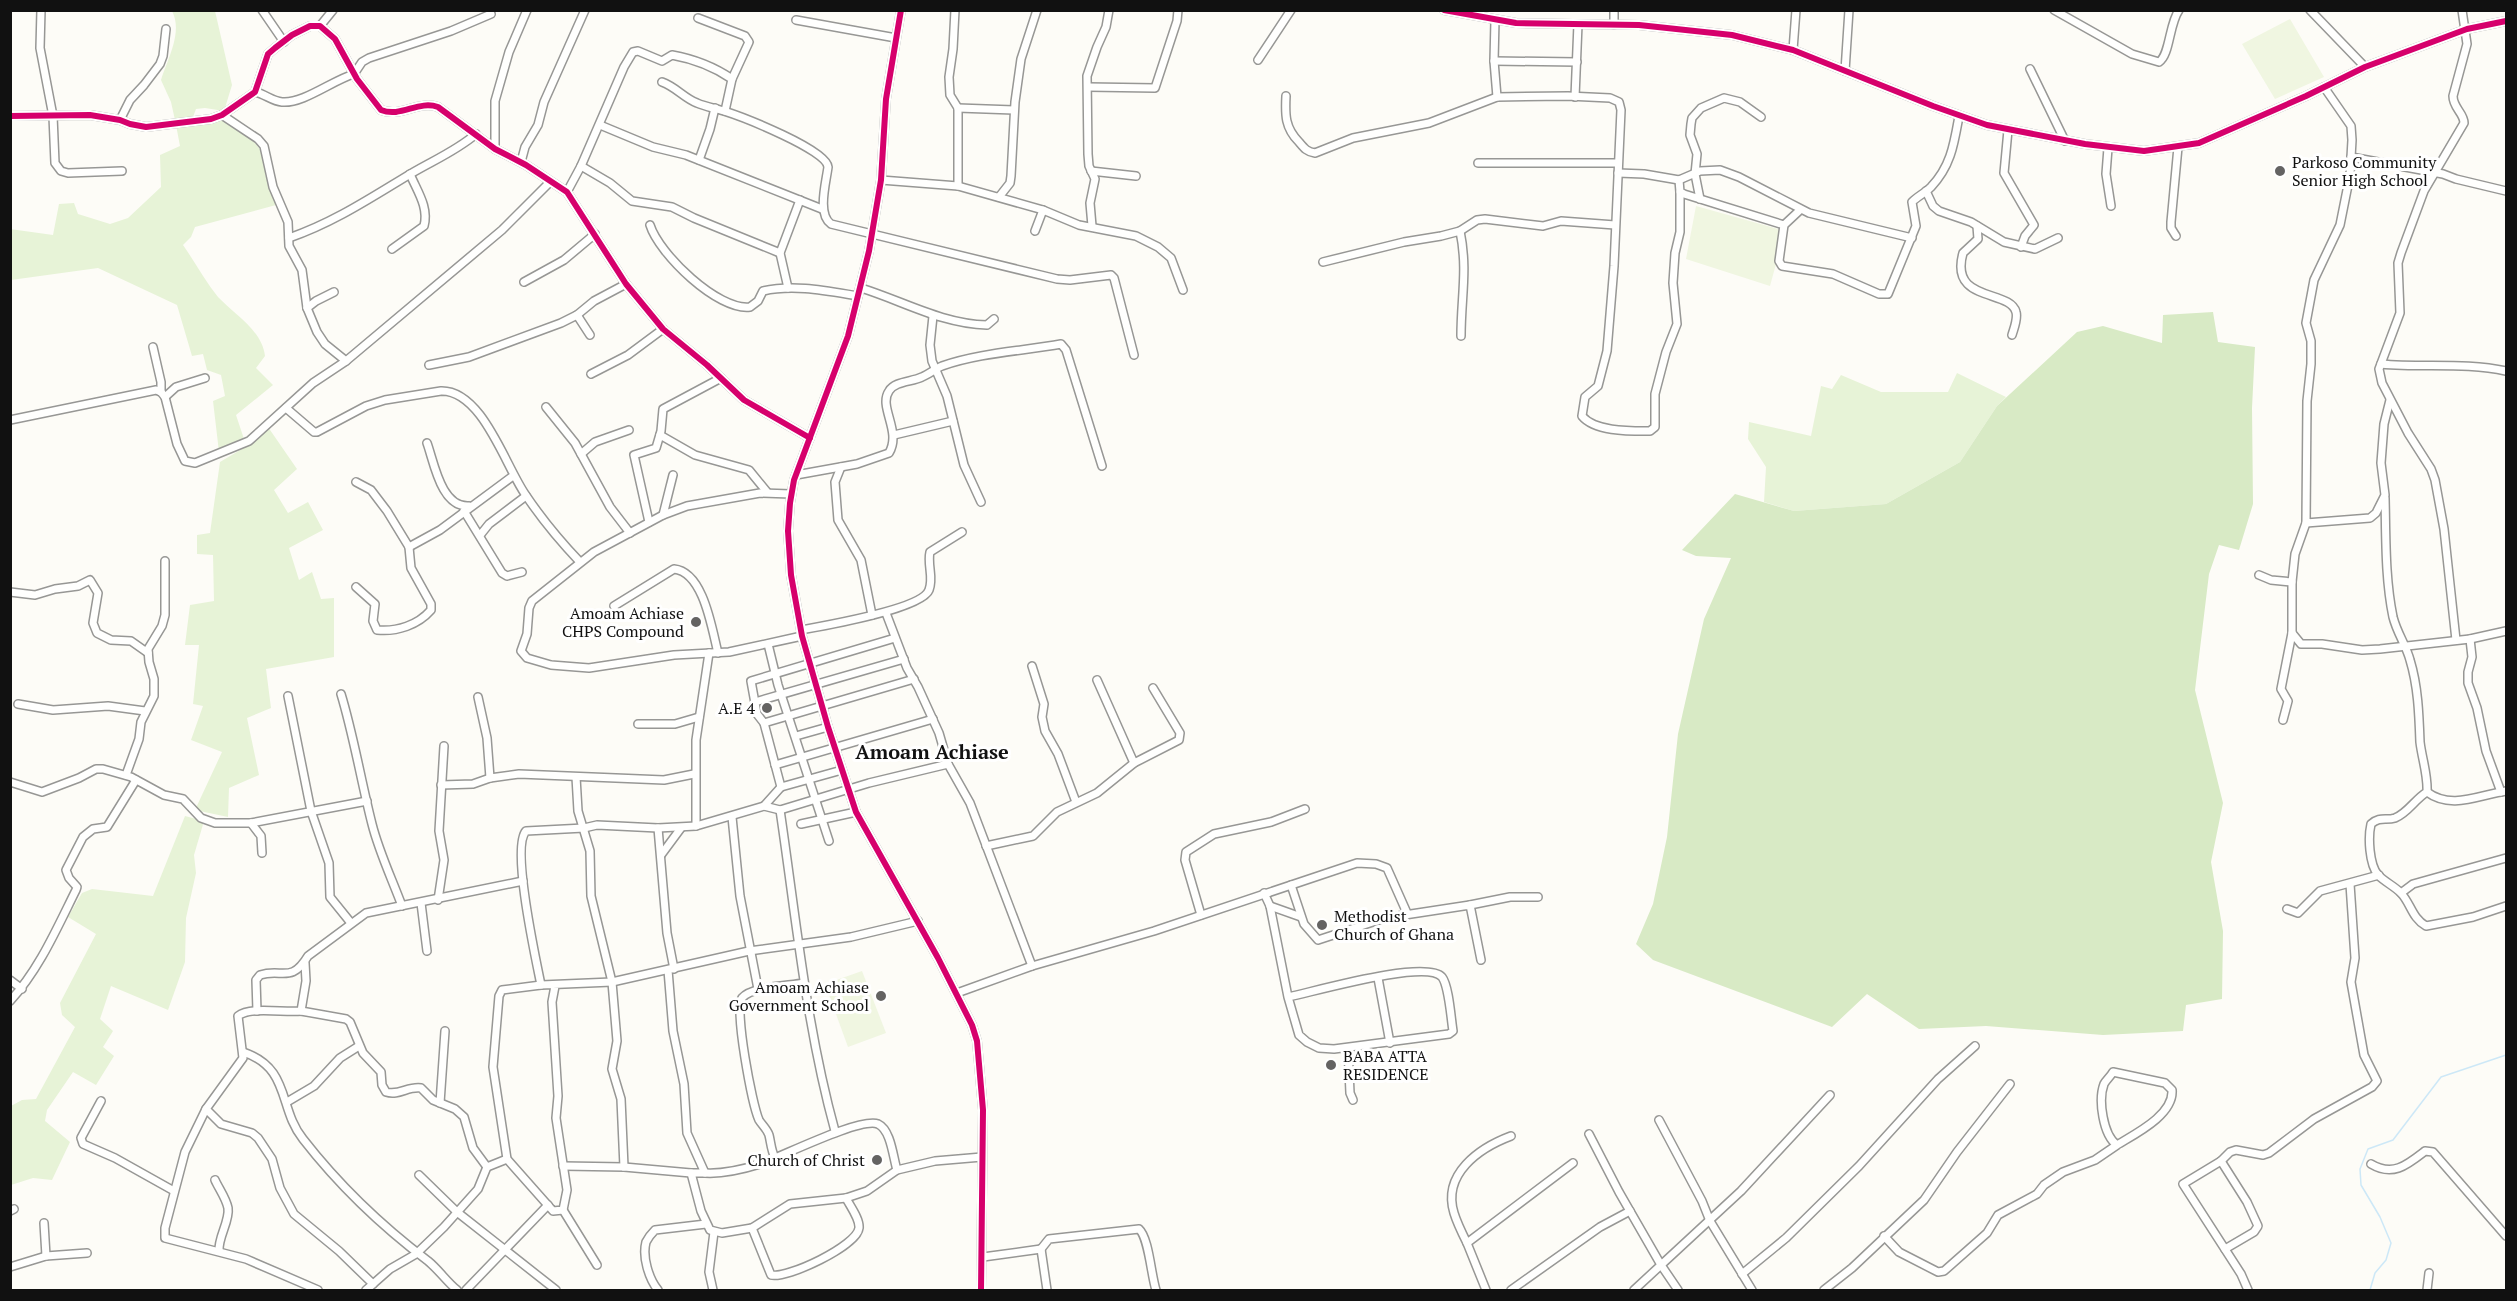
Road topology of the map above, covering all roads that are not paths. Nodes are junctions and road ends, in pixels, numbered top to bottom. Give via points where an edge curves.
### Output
1 (41, 10) edge
2 (262, 10) edge
3 (526, 10) edge
4 (585, 10) edge
5 (901, 10) edge
6 (955, 10) edge
7 (1036, 10) edge
8 (1109, 10) edge
9 (1178, 10) edge
10 (1291, 10) edge
11 (1444, 10) edge
12 (1614, 10) edge
13 (1796, 10) edge
14 (1849, 10) edge
15 (2054, 10) edge
16 (2179, 10) edge
17 (2310, 10) edge
18 (2462, 10) edge
19 (331, 11) edge
20 (491, 14) dead end
21 (698, 18) dead end
22 (796, 20) dead end
23 (1495, 20) junction
24 (2506, 21) edge
25 (1578, 24) junction
26 (1614, 24) junction
27 (320, 26) junction
28 (166, 29) dead end
29 (2467, 29) junction
30 (896, 38) junction
31 (284, 42) junction
32 (1793, 50) junction
33 (1258, 60) dead end
34 (1494, 61) junction
35 (1577, 62) junction
36 (2365, 67) junction
37 (2030, 69) dead end
38 (1845, 71) junction
39 (354, 74) junction
40 (732, 79) junction
41 (662, 82) dead end
42 (1088, 87) junction
43 (2324, 87) junction
44 (255, 92) junction
45 (1286, 96) dead end
46 (1497, 97) junction
47 (1575, 97) junction
48 (715, 108) junction
49 (958, 108) junction
50 (1014, 110) junction
51 (725, 111) junction
52 (222, 115) junction
53 (10, 116) edge
54 (53, 116) junction
55 (1959, 116) junction
56 (1761, 117) dead end
57 (120, 120) junction
58 (600, 125) junction
59 (2008, 130) junction
60 (476, 134) junction
61 (2065, 141) junction
62 (2178, 147) junction
63 (2108, 148) junction
64 (495, 149) junction
65 (2351, 157) junction
66 (699, 160) junction
67 (521, 162) junction
68 (1478, 164) dead end
69 (1618, 164) junction
70 (581, 166) junction
71 (122, 171) dead end
72 (1091, 171) junction
73 (2434, 172) junction
74 (1618, 173) junction
75 (1695, 173) junction
76 (410, 174) junction
77 (1136, 176) dead end
78 (881, 180) junction
79 (1678, 180) junction
80 (550, 182) junction
81 (958, 186) junction
82 (1926, 191) junction
83 (2506, 191) edge
84 (567, 192) junction
85 (1680, 192) junction
86 (999, 197) junction
87 (1700, 199) junction
88 (800, 200) junction
89 (2111, 206) dead end
90 (822, 208) junction
91 (1043, 210) junction
92 (1800, 210) junction
93 (650, 225) dead end
94 (1616, 225) junction
95 (1784, 225) junction
96 (1977, 225) junction
97 (1092, 226) junction
98 (1035, 231) dead end
99 (1460, 231) junction
100 (595, 234) junction
101 (873, 234) junction
102 (2176, 236) dead end
103 (289, 238) junction
104 (1912, 238) junction
105 (2058, 238) dead end
106 (2021, 247) junction
107 (392, 249) dead end
108 (780, 253) junction
109 (1323, 262) dead end
110 (524, 282) dead end
111 (626, 284) junction
112 (788, 288) junction
113 (861, 288) junction
114 (1183, 290) dead end
115 (334, 292) dead end
116 (858, 296) junction
117 (306, 308) junction
118 (577, 315) junction
119 (933, 316) junction
120 (994, 319) dead end
121 (663, 329) junction
122 (590, 335) dead end
123 (2012, 335) dead end
124 (1461, 336) dead end
125 (153, 347) dead end
126 (1134, 355) dead end
127 (346, 361) junction
128 (2380, 364) junction
129 (429, 365) dead end
130 (935, 370) junction
131 (2506, 371) edge
132 (591, 374) dead end
133 (205, 378) dead end
134 (721, 378) junction
135 (163, 395) junction
136 (2390, 400) junction
137 (546, 407) dead end
138 (286, 408) junction
139 (10, 420) edge
140 (953, 421) junction
141 (629, 430) dead end
142 (660, 435) junction
143 (894, 435) junction
144 (810, 438) junction
145 (427, 443) dead end
146 (581, 454) junction
147 (1102, 466) dead end
148 (841, 467) junction
149 (672, 475) dead end
150 (796, 475) junction
151 (513, 476) junction
152 (357, 482) dead end
153 (767, 492) junction
154 (791, 494) junction
155 (2385, 495) junction
156 (526, 496) junction
157 (981, 502) dead end
158 (467, 508) junction
159 (663, 514) junction
160 (649, 522) junction
161 (2306, 523) junction
162 (962, 532) dead end
163 (630, 533) junction
164 (480, 534) junction
165 (409, 547) junction
166 (165, 561) dead end
167 (580, 562) junction
168 (522, 572) dead end
169 (2259, 575) dead end
170 (2292, 582) junction
171 (356, 587) dead end
172 (10, 592) edge
173 (614, 606) dead end
174 (886, 613) junction
175 (872, 615) junction
176 (2506, 631) edge
177 (801, 633) junction
178 (2292, 633) junction
179 (895, 638) junction
180 (2470, 639) junction
181 (2456, 640) junction
182 (768, 644) junction
183 (2301, 644) junction
184 (2404, 645) junction
185 (2288, 650) junction
186 (148, 653) junction
187 (709, 653) junction
188 (718, 653) junction
189 (904, 659) junction
190 (811, 664) junction
191 (1032, 666) dead end
192 (775, 674) junction
193 (914, 679) junction
194 (1097, 680) dead end
195 (815, 684) junction
196 (1153, 688) dead end
197 (341, 694) dead end
198 (782, 694) junction
199 (288, 696) dead end
200 (478, 697) dead end
201 (754, 702) junction
202 (18, 704) dead end
203 (821, 705) junction
204 (145, 711) junction
205 (788, 715) junction
206 (699, 717) junction
207 (933, 719) junction
208 (2283, 720) dead end
209 (764, 723) junction
210 (638, 724) dead end
211 (828, 727) junction
212 (796, 736) junction
213 (444, 746) dead end
214 (835, 747) junction
215 (803, 756) junction
216 (1134, 763) junction
217 (948, 764) junction
218 (775, 765) junction
219 (842, 770) junction
220 (694, 774) junction
221 (126, 775) junction
222 (576, 777) junction
223 (490, 778) junction
224 (810, 779) junction
225 (136, 780) junction
226 (10, 782) edge
227 (441, 785) junction
228 (781, 787) junction
229 (848, 789) junction
230 (2427, 792) junction
231 (2504, 792) edge
232 (817, 798) junction
233 (367, 801) junction
234 (1076, 802) junction
235 (764, 807) junction
236 (1305, 809) dead end
237 (780, 810) junction
238 (311, 811) junction
239 (856, 812) junction
240 (732, 817) junction
241 (824, 819) junction
242 (251, 823) junction
243 (801, 824) dead end
244 (696, 826) junction
245 (584, 828) junction
246 (658, 828) junction
247 (681, 828) junction
248 (829, 841) dead end
249 (986, 846) junction
250 (262, 853) dead end
251 (660, 857) junction
252 (2506, 858) edge
253 (2379, 875) junction
254 (523, 881) junction
255 (2350, 884) junction
256 (1291, 885) junction
257 (1264, 893) junction
258 (2401, 893) junction
259 (1538, 897) dead end
260 (438, 900) junction
261 (421, 903) junction
262 (1470, 904) junction
263 (402, 906) junction
264 (1270, 906) junction
265 (2506, 906) edge
266 (2287, 909) dead end
267 (1407, 913) junction
268 (1201, 915) junction
269 (1301, 917) junction
270 (918, 921) junction
271 (351, 922) junction
272 (799, 944) junction
273 (428, 951) dead end
274 (749, 951) junction
275 (1481, 960) dead end
276 (304, 963) junction
277 (1032, 966) junction
278 (671, 969) junction
279 (1378, 978) junction
280 (10, 980) edge
281 (612, 982) junction
282 (804, 983) junction
283 (541, 985) junction
284 (555, 986) junction
285 (22, 989) junction
286 (758, 989) junction
287 (957, 993) junction
288 (1288, 997) junction
289 (10, 1001) edge
290 (257, 1011) junction
291 (301, 1011) junction
292 (445, 1031) dead end
293 (1390, 1043) junction
294 (359, 1046) junction
295 (1975, 1046) dead end
296 (1348, 1048) junction
297 (243, 1052) junction
298 (2010, 1084) dead end
299 (1830, 1095) dead end
300 (1353, 1100) dead end
301 (101, 1101) dead end
302 (287, 1102) junction
303 (440, 1103) junction
304 (206, 1109) junction
305 (1659, 1120) dead end
306 (834, 1131) junction
307 (1589, 1134) dead end
308 (1511, 1136) dead end
309 (2117, 1145) junction
310 (981, 1157) junction
311 (775, 1158) junction
312 (507, 1159) junction
313 (2221, 1161) junction
314 (1573, 1163) dead end
315 (2371, 1164) dead end
316 (562, 1166) junction
317 (487, 1167) junction
318 (624, 1167) junction
319 (897, 1170) junction
320 (691, 1173) junction
321 (705, 1173) junction
322 (419, 1175) dead end
323 (215, 1180) dead end
324 (174, 1191) junction
325 (846, 1198) junction
326 (548, 1205) junction
327 (563, 1210) junction
328 (1630, 1211) junction
329 (458, 1212) junction
330 (1710, 1221) junction
331 (44, 1223) dead end
332 (706, 1224) junction
333 (752, 1228) junction
334 (714, 1232) junction
335 (1884, 1236) junction
336 (2506, 1236) edge
337 (1467, 1243) junction
338 (1041, 1249) junction
339 (2225, 1249) junction
340 (505, 1250) junction
341 (219, 1251) junction
342 (87, 1253) dead end
343 (416, 1254) junction
344 (46, 1256) junction
345 (983, 1257) junction
346 (597, 1265) dead end
347 (1661, 1265) junction
348 (10, 1267) edge
349 (2429, 1273) dead end
350 (1742, 1274) junction
351 (373, 1284) junction
352 (318, 1290) edge
353 (366, 1290) edge
354 (455, 1290) edge
355 (466, 1290) edge
356 (556, 1290) edge
357 (658, 1290) edge
358 (713, 1290) edge
359 (981, 1290) edge
360 (1047, 1290) edge
361 (1156, 1290) edge
362 (1486, 1290) edge
363 (1511, 1290) edge
364 (1634, 1290) edge
365 (1678, 1290) edge
366 (1752, 1290) edge
367 (1824, 1290) edge
368 (2248, 1290) edge
369 (2427, 1290) edge

1 - 54 street via 40,48
2 - 31 street
3 - 64 street via 495,101
4 - 67 street
5 - 30 street
6 - 49 street via 949,78 950,95
7 - 50 street via 1021,59
8 - 42 street via 1087,76
9 - 42 street via 1178,21 1155,88
10 - 33 street
11 - 23 street
12 - 26 street
13 - 32 street
14 - 38 street
15 - 16 street via 2132,54 2159,62 2164,58
17 - 36 street
18 - 29 street
19 - 27 street
20 - 39 street via 369,58
21 - 40 street via 748,39
22 - 30 street
23 - 25 street
23 - 34 street
24 - 29 street
25 - 26 street
25 - 35 street
26 - 32 street via 1712,32
27 - 31 street via 310,26
27 - 39 street via 335,39
28 - 57 street via 160,64 130,100
29 - 36 street
29 - 73 street via 2467,46 2453,96 2464,123
30 - 78 street via 886,99
31 - 44 street via 268,54
32 - 38 street
34 - 35 street
34 - 46 street
35 - 47 street
36 - 43 street
37 - 61 street
38 - 55 street
39 - 44 street via 295,101 280,102
39 - 60 street via 381,110 395,113 431,104
40 - 51 street
40 - 58 street via 687,57 672,55 662,61 633,52
41 - 48 street via 694,102
42 - 72 street
43 - 62 street via 2208,140
43 - 65 street via 2351,126
44 - 52 street
45 - 46 street via 1287,126 1306,149 1315,153 1353,138 1429,123
46 - 47 street
47 - 69 street via 1610,98 1618,102
48 - 51 street
48 - 66 street
49 - 50 street
49 - 81 street
50 - 86 street via 1010,183
51 - 90 street via 823,157 828,167
52 - 57 street via 146,127
52 - 103 street via 264,146 273,188 288,222
53 - 54 street
54 - 57 street via 90,115
54 - 71 street via 56,163 61,171
55 - 59 street
55 - 82 street via 1950,161
56 - 75 street via 1732,99 1724,98 1701,108 1692,118 1690,129 1697,154
58 - 66 street via 653,147
58 - 70 street
59 - 61 street
59 - 106 street via 2004,173 2034,225
60 - 64 street
60 - 76 street via 444,157
61 - 63 street
62 - 63 street via 2144,151
62 - 102 street via 2171,222
63 - 89 street via 2106,174
64 - 67 street
65 - 73 street
65 - 161 street via 2340,225 2314,280 2306,323 2311,364
66 - 88 street
67 - 80 street
68 - 69 street
69 - 74 street
70 - 84 street
70 - 108 street via 632,201 672,207
72 - 77 street
72 - 97 street via 1095,183 1090,202
73 - 83 street
73 - 128 street via 2398,263 2400,313
74 - 79 street
74 - 94 street
75 - 79 street
75 - 87 street
75 - 92 street via 1726,171
76 - 103 street via 346,214
76 - 107 street via 425,208 426,221
78 - 81 street
78 - 101 street
79 - 85 street
80 - 84 street
80 - 127 street via 502,230
81 - 86 street
82 - 96 street via 1939,211
82 - 104 street via 1912,202 1916,226
84 - 100 street
85 - 87 street
85 - 94 street via 1673,284 1676,328 1661,368 1655,394 1655,427 1650,431 1602,426 1582,416 1585,397 1598,387 1606,360
86 - 91 street
87 - 95 street
88 - 90 street
88 - 108 street
90 - 101 street via 831,224
91 - 97 street
91 - 98 street
92 - 95 street
92 - 104 street
93 - 112 street via 667,253 707,290 728,303 750,308 763,291
94 - 99 street via 1561,221 1543,226 1485,219
95 - 104 street via 1779,261 1782,266 1833,274 1885,295 1890,292
96 - 106 street via 1998,240
96 - 123 street via 1978,239 1963,254 1961,271 1973,288 2014,307
97 - 114 street via 1136,236 1166,253 1175,265
99 - 109 street
99 - 124 street via 1466,264
100 - 110 street via 564,260
100 - 111 street
101 - 113 street
101 - 126 street via 1057,279 1111,275
103 - 117 street via 293,256 302,270
105 - 106 street via 2035,249
108 - 112 street
111 - 118 street
111 - 121 street
112 - 116 street
113 - 116 street
113 - 119 street
115 - 117 street
116 - 144 street via 848,336
117 - 127 street via 325,344
118 - 122 street
118 - 129 street via 482,353
119 - 120 street via 987,326
119 - 130 street via 930,351
121 - 132 street via 628,355
121 - 134 street
125 - 135 street
127 - 138 street via 313,383
128 - 131 street via 2417,368 2476,366
128 - 136 street via 2382,383
130 - 140 street
130 - 143 street via 890,389 886,401
130 - 147 street via 984,357 1064,346
133 - 135 street
134 - 142 street via 663,409
134 - 144 street via 744,400
135 - 138 street via 177,444 189,463 249,441
135 - 139 street via 156,390
136 - 155 street via 2381,463
136 - 181 street via 2431,469 2444,529
137 - 146 street
138 - 151 street via 317,432 366,406 449,391 471,406 487,424
140 - 143 street
140 - 157 street via 964,465
141 - 146 street via 595,442
142 - 153 street via 695,455 749,470
142 - 160 street via 655,449 634,455
143 - 148 street via 893,446 886,455
144 - 150 street
145 - 158 street via 444,491
146 - 163 street via 610,507
148 - 150 street
148 - 175 street via 835,482 838,520 861,560
149 - 159 street
150 - 154 street
151 - 156 street
151 - 158 street
152 - 165 street via 379,498
153 - 154 street
153 - 159 street
154 - 177 street via 790,564
155 - 161 street via 2370,518
155 - 184 street via 2388,585 2396,629
156 - 164 street
156 - 167 street
158 - 164 street
158 - 165 street via 440,530
159 - 160 street
160 - 163 street
161 - 170 street via 2295,554
162 - 174 street via 930,552 931,581 926,595
163 - 167 street
164 - 168 street via 504,575
165 - 171 street via 411,568 431,604 428,614 404,627 377,630 373,621 375,604
166 - 186 street via 165,615
167 - 187 street via 530,603 523,655 562,667 589,668
169 - 170 street
170 - 178 street
172 - 186 street via 35,595 90,580 98,593 93,623 97,633 111,640 131,641
173 - 188 street via 674,569 680,570 699,589
174 - 175 street
174 - 179 street
175 - 177 street
176 - 180 street
177 - 182 street
177 - 190 street
178 - 183 street
178 - 185 street
179 - 189 street
179 - 190 street
180 - 181 street
180 - 231 street via 2468,683 2486,751
181 - 184 street
182 - 188 street
182 - 192 street
183 - 184 street via 2362,650
183 - 185 street
184 - 230 street via 2417,693
185 - 208 street via 2281,689 2288,701
186 - 204 street via 155,688
187 - 188 street
187 - 206 street
189 - 193 street
189 - 195 street
190 - 192 street
190 - 195 street
191 - 234 street via 1044,704 1045,731 1059,754
192 - 198 street
192 - 201 street via 751,681
193 - 203 street
193 - 207 street
194 - 216 street
195 - 198 street
195 - 203 street
196 - 216 street via 1180,737
197 - 233 street
198 - 201 street
198 - 205 street
199 - 238 street
200 - 223 street
201 - 209 street
202 - 204 street via 53,710 108,706
203 - 205 street
203 - 211 street
204 - 221 street
205 - 209 street
205 - 212 street
206 - 210 street via 675,724
206 - 220 street
207 - 214 street
207 - 217 street
209 - 218 street
211 - 212 street
211 - 214 street
212 - 215 street
213 - 227 street
214 - 215 street
214 - 219 street
215 - 218 street
215 - 224 street
216 - 234 street via 1097,793
217 - 229 street
217 - 249 street via 970,803
218 - 228 street
219 - 224 street
219 - 229 street
220 - 222 street via 664,780
220 - 244 street
221 - 225 street
221 - 226 street via 96,769 42,792
222 - 223 street via 519,774
222 - 245 street via 578,811
223 - 227 street via 473,784
224 - 228 street
224 - 232 street
225 - 242 street via 164,795 183,799 208,821
225 - 285 street via 107,827 93,829 81,840 66,870 76,890
227 - 260 street via 439,831 444,860
228 - 235 street
229 - 232 street
229 - 239 street
230 - 231 street via 2448,801
230 - 253 street via 2401,814 2371,824 2373,863
232 - 237 street
232 - 241 street
233 - 238 street
233 - 263 street via 372,826
234 - 249 street via 1056,812 1033,836
235 - 237 street
235 - 240 street
236 - 268 street via 1271,822 1214,834 1186,852 1185,861
237 - 272 street
238 - 242 street
238 - 271 street via 328,863 330,897
239 - 241 street
239 - 270 street
240 - 244 street
240 - 274 street
241 - 243 street
241 - 248 street
242 - 250 street via 261,836
244 - 247 street
245 - 246 street
245 - 254 street via 524,832
245 - 281 street via 590,851 591,896
246 - 247 street
246 - 251 street
247 - 251 street
249 - 277 street
251 - 278 street
252 - 258 street via 2413,884
253 - 255 street
253 - 258 street
254 - 260 street
254 - 283 street
255 - 266 street via 2320,891 2298,914
255 - 313 street via 2355,958 2351,982 2364,1055 2377,1081 2299,1128 2269,1152 2263,1155 2236,1150
256 - 257 street
256 - 267 street via 1357,863 1383,865 1390,872
256 - 269 street
257 - 264 street
257 - 268 street
258 - 265 street via 2418,922 2426,927
259 - 262 street
260 - 261 street
261 - 263 street
261 - 273 street
262 - 267 street
262 - 275 street
263 - 271 street via 366,913
264 - 269 street
264 - 288 street
267 - 269 street via 1366,922 1322,940 1308,931
268 - 277 street
270 - 272 street
270 - 287 street
271 - 276 street
272 - 274 street
272 - 282 street
274 - 278 street
274 - 286 street
276 - 290 street via 288,975 263,974 257,978
276 - 291 street via 306,981
277 - 287 street
278 - 281 street
278 - 321 street via 673,1031 684,1084 687,1133
279 - 288 street
279 - 293 street
279 - 293 street via 1430,971 1441,976 1445,984 1451,1034
280 - 285 street
281 - 284 street
281 - 318 street via 617,1041 612,1069 621,1099
282 - 286 street
282 - 306 street via 820,1080
283 - 284 street
283 - 312 street via 505,989 499,996 493,1067
284 - 316 street via 552,1002 556,1118
285 - 289 street
286 - 311 street via 741,999 742,1036 753,1100
287 - 310 street via 979,1050
288 - 296 street via 1299,1035 1306,1042 1323,1049
290 - 291 street
290 - 297 street via 238,1016
291 - 294 street via 346,1019 354,1027
292 - 303 street
293 - 296 street
294 - 302 street via 340,1058 314,1086
294 - 303 street via 381,1072 386,1092 400,1093 417,1087
295 - 350 street via 1938,1079 1846,1180 1776,1248
296 - 300 street
297 - 302 street via 257,1058 275,1075
297 - 304 street via 243,1058
298 - 335 street via 1924,1200
299 - 330 street
301 - 324 street via 81,1138 83,1144
302 - 343 street via 301,1137
303 - 317 street via 464,1117 473,1148
304 - 324 street via 185,1152
304 - 351 street via 221,1124 258,1138 272,1159 280,1188 294,1214
305 - 330 street
306 - 311 street
306 - 319 street via 879,1124 886,1132
307 - 328 street
308 - 337 street via 1478,1154 1452,1184 1453,1211
309 - 309 street via 2163,1112 2173,1097 2165,1083 2113,1072 2104,1084 2101,1104 2108,1132
309 - 335 street via 2096,1160 2063,1172 2037,1194 1998,1215 1987,1233 1944,1271 1938,1272 1899,1252
310 - 319 street via 935,1161
310 - 345 street
311 - 321 street
312 - 317 street
312 - 326 street
313 - 339 street via 2258,1226
313 - 339 street via 2183,1186
314 - 337 street
315 - 336 street via 2382,1171 2404,1168 2425,1151 2433,1152
316 - 318 street
316 - 327 street via 567,1190
317 - 329 street via 478,1189
318 - 320 street
319 - 325 street via 867,1191
320 - 321 street
320 - 332 street
322 - 329 street
323 - 341 street via 228,1212
324 - 341 street via 165,1238
325 - 333 street via 790,1204
325 - 333 street via 858,1222 856,1235 837,1250 791,1274 771,1275
326 - 327 street via 553,1211
326 - 340 street
327 - 346 street
328 - 347 street
328 - 363 street via 1600,1227
329 - 340 street
329 - 343 street
330 - 347 street
330 - 350 street
331 - 344 street
332 - 334 street
332 - 357 street via 655,1230 646,1241 646,1258
333 - 334 street
334 - 358 street via 709,1272
335 - 367 street
337 - 362 street
338 - 345 street
338 - 360 street
338 - 361 street via 1049,1239 1138,1229 1147,1240
339 - 368 street
340 - 355 street
340 - 356 street
341 - 352 street
342 - 344 street
343 - 351 street
343 - 354 street
344 - 348 street
345 - 359 street
347 - 364 street
347 - 365 street
349 - 369 street
350 - 366 street
351 - 353 street

